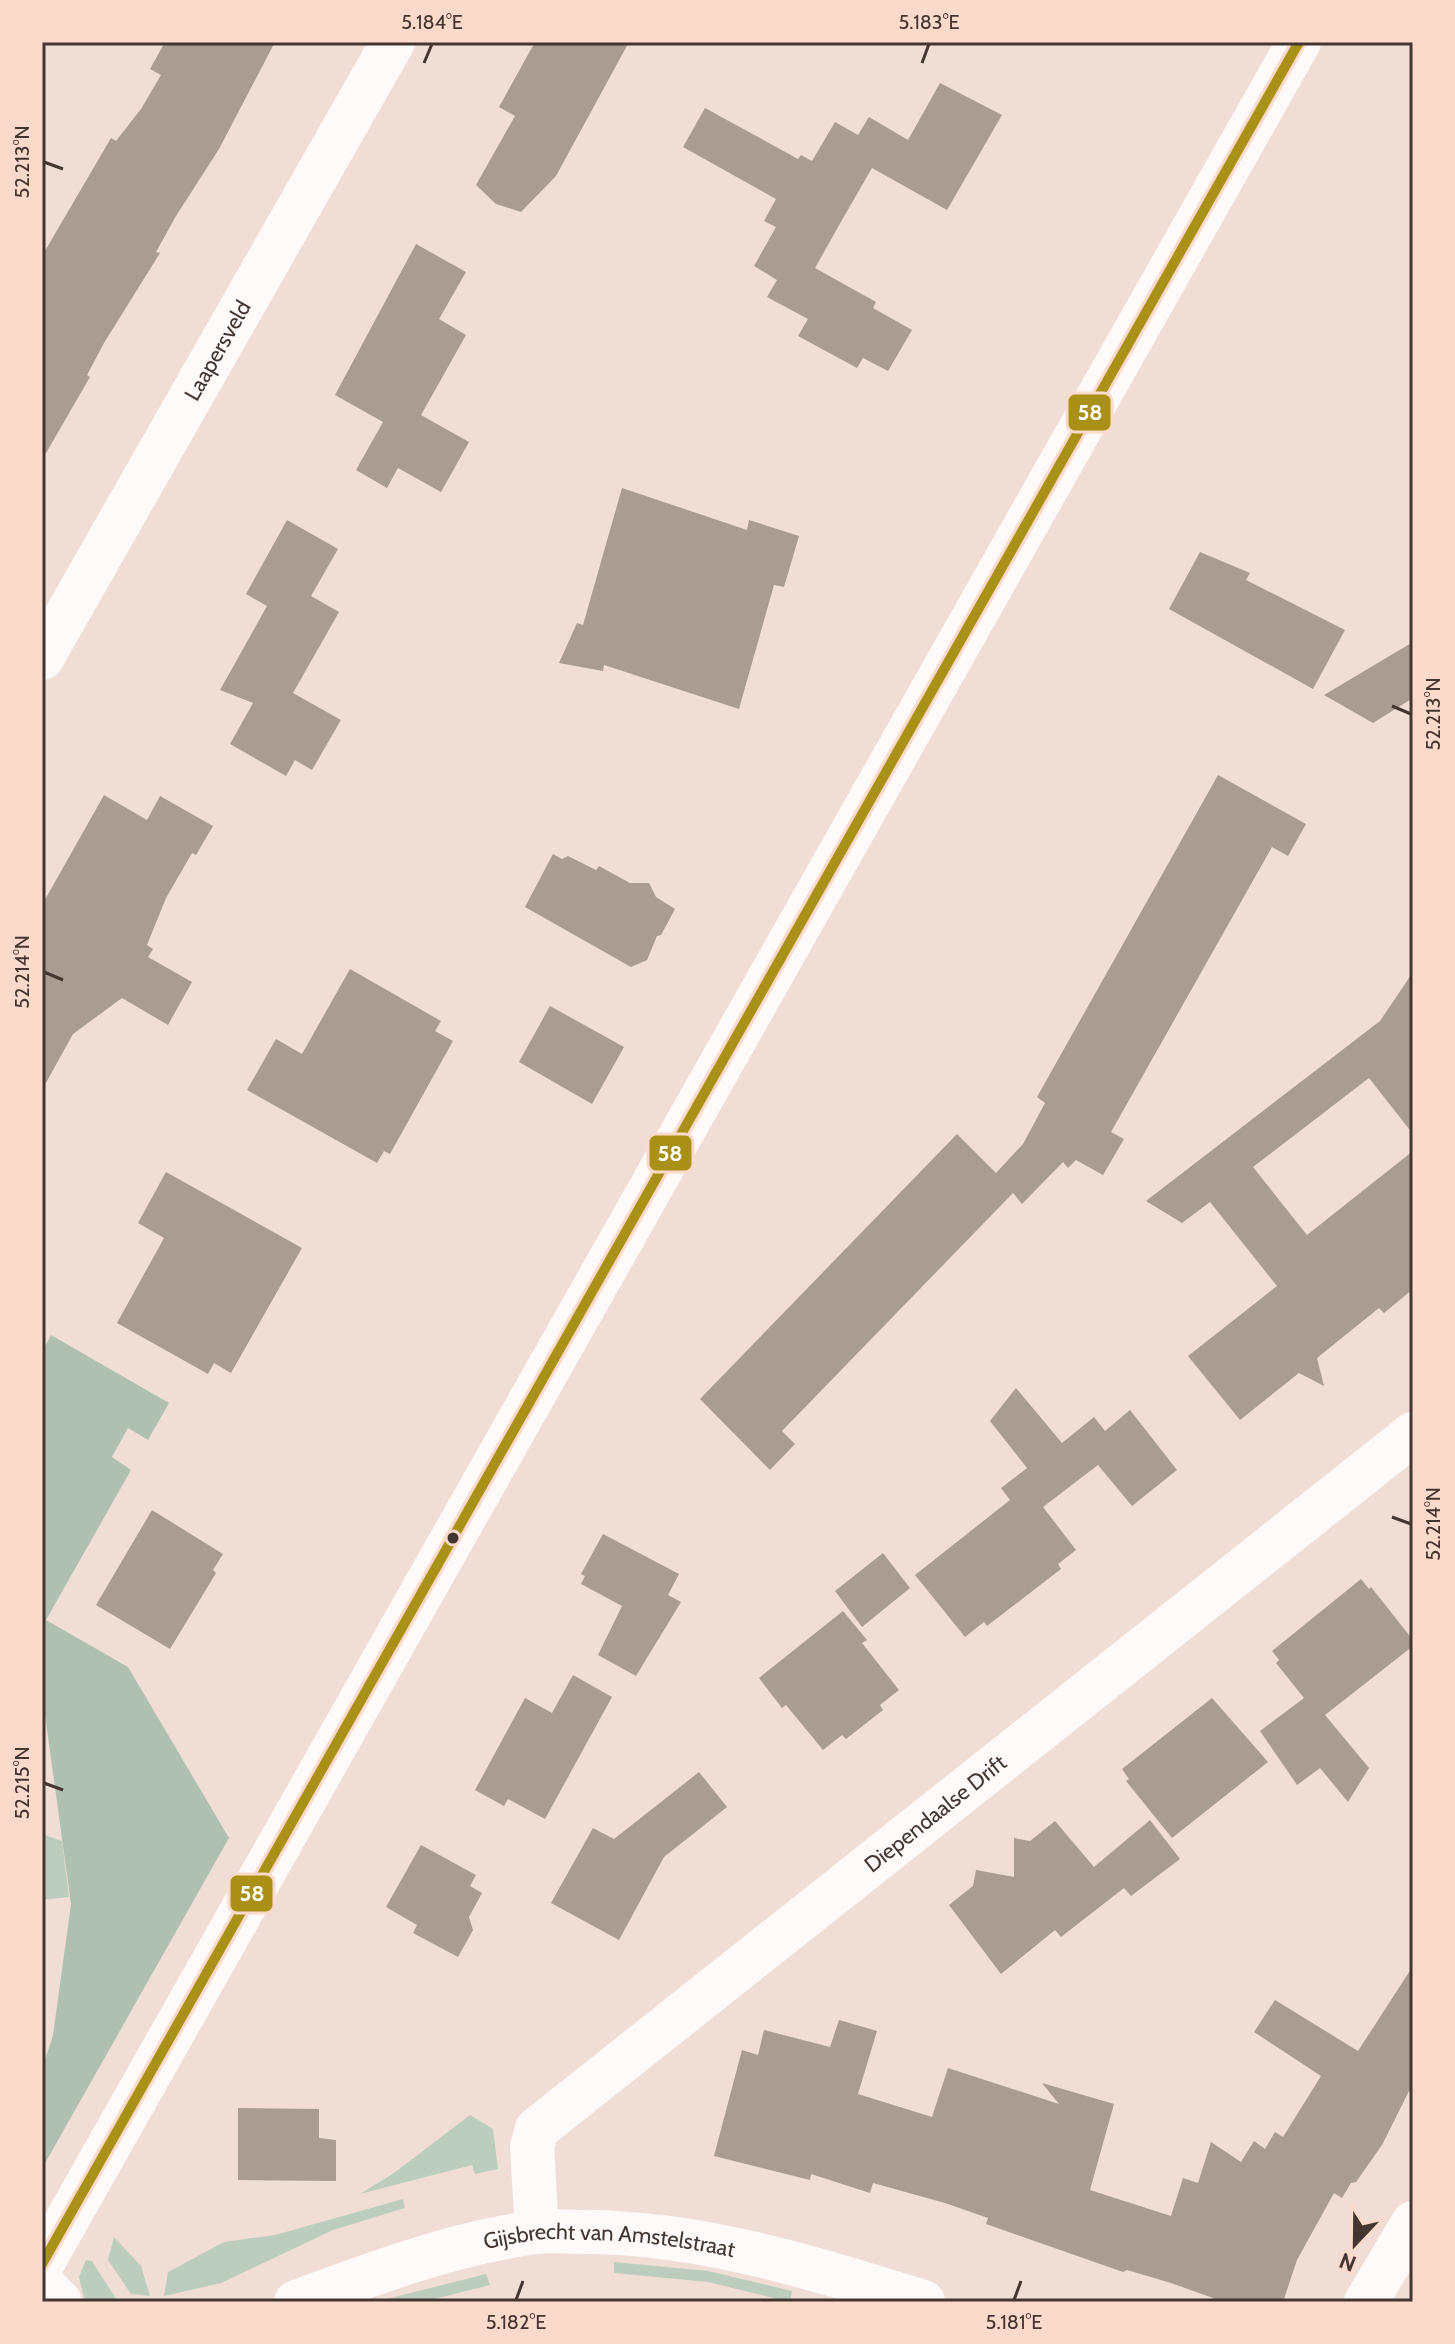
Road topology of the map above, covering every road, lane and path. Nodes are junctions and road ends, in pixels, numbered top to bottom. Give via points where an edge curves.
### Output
1 (1299, 42) edge
2 (381, 46) edge
3 (42, 658) edge
4 (1413, 1434) edge
5 (1413, 2223) edge
6 (537, 2232) junction
7 (42, 2264) edge
8 (42, 2284) edge
9 (60, 2302) edge
10 (296, 2302) edge
11 (923, 2302) edge
12 (1366, 2302) edge

1 - 7 street
2 - 3 street, Laapersveld
4 - 6 street, Diependaalse Drift via 537,2129 532,2147
5 - 12 street
6 - 10 street, Gijsbrecht van Amstelstraat via 411,2259
6 - 11 street, Gijsbrecht van Amstelstraat via 624,2232 704,2244 814,2268
8 - 9 street

